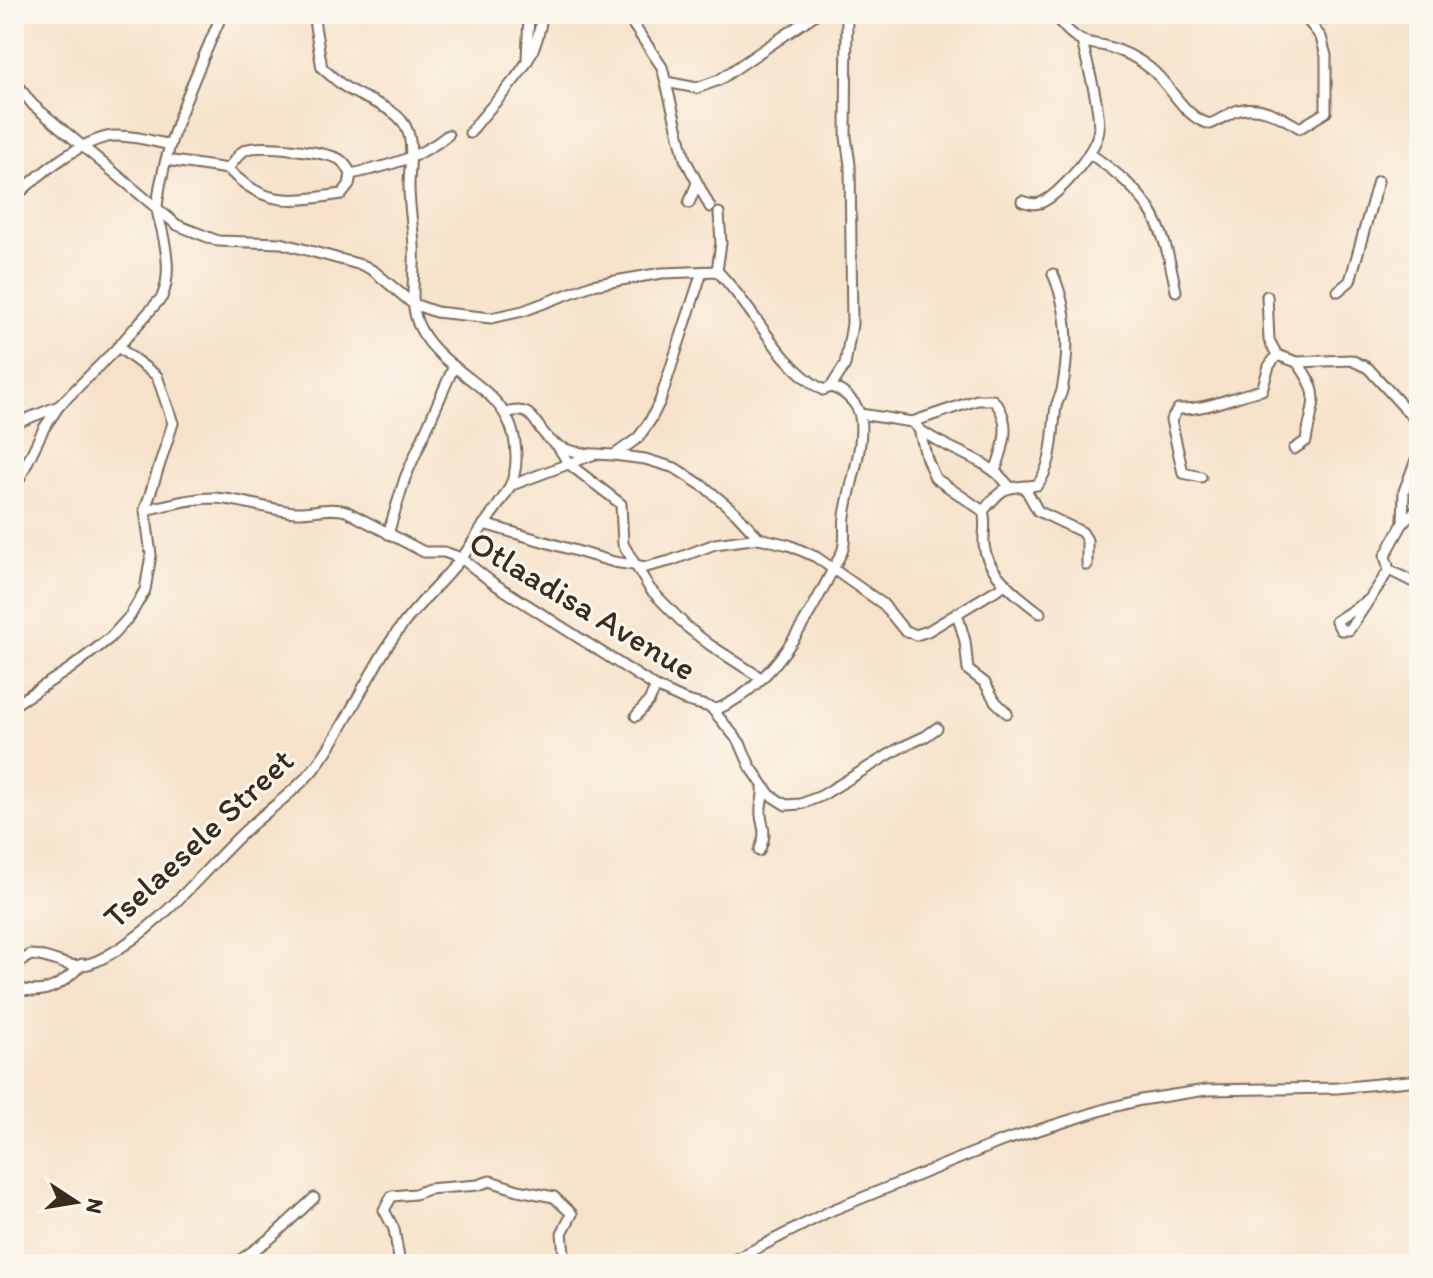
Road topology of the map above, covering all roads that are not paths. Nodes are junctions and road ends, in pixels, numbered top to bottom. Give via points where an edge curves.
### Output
1 (222, 14) edge
2 (313, 14) edge
3 (529, 14) edge
4 (542, 14) edge
5 (626, 14) edge
6 (816, 14) edge
7 (847, 14) edge
8 (1053, 14) edge
9 (1279, 14) edge
10 (1340, 14) edge
11 (1304, 16) junction
12 (1082, 41) junction
13 (527, 64) junction
14 (14, 81) edge
15 (666, 82) junction
16 (470, 133) dead end
17 (448, 135) dead end
18 (83, 145) junction
19 (170, 145) junction
20 (1089, 153) junction
21 (409, 157) junction
22 (166, 160) junction
23 (228, 169) junction
24 (351, 174) junction
25 (1378, 181) dead end
26 (697, 183) junction
27 (14, 198) edge
28 (1022, 201) dead end
29 (689, 203) dead end
30 (157, 211) junction
31 (717, 271) junction
32 (702, 272) junction
33 (1053, 274) dead end
34 (1176, 291) dead end
35 (1338, 291) dead end
36 (1267, 296) dead end
37 (413, 304) junction
38 (118, 347) junction
39 (1277, 355) junction
40 (1297, 362) junction
41 (454, 366) junction
42 (831, 387) junction
43 (59, 406) junction
44 (506, 413) junction
45 (860, 414) junction
46 (14, 424) edge
47 (1419, 424) edge
48 (915, 425) junction
49 (638, 438) junction
50 (557, 445) junction
51 (1294, 449) dead end
52 (1419, 452) edge
53 (595, 454) junction
54 (614, 455) junction
55 (645, 459) junction
56 (569, 464) junction
57 (995, 471) junction
58 (1201, 477) dead end
59 (512, 485) junction
60 (1009, 486) junction
61 (1024, 486) junction
62 (14, 490) edge
63 (1419, 507) edge
64 (145, 510) junction
65 (983, 511) junction
66 (1403, 523) junction
67 (484, 524) junction
68 (388, 534) junction
69 (759, 538) junction
70 (461, 558) junction
71 (1087, 565) dead end
72 (636, 566) junction
73 (834, 567) junction
74 (1389, 570) junction
75 (1006, 584) junction
76 (1419, 585) edge
77 (1367, 601) dead end
78 (957, 613) junction
79 (1040, 613) dead end
80 (761, 678) junction
81 (656, 687) junction
82 (14, 705) edge
83 (713, 710) junction
84 (1007, 713) dead end
85 (636, 716) dead end
86 (937, 728) dead end
87 (762, 784) junction
88 (759, 851) dead end
89 (82, 964) junction
90 (14, 975) edge
91 (1419, 1080) edge
92 (314, 1198) dead end
93 (235, 1264) edge
94 (400, 1264) edge
95 (565, 1264) edge
96 (726, 1264) edge

1 - 19 street
2 - 21 street via 322,68 398,117 411,142
3 - 13 street
4 - 13 street via 541,34
5 - 15 street via 662,67
6 - 15 street via 719,80 697,88
7 - 42 street via 852,324 845,365
8 - 12 street
9 - 11 street
10 - 11 street via 1325,19
11 - 12 street via 1321,37 1326,56 1326,112 1300,128 1257,108 1202,122 1149,67 1119,51
12 - 20 street via 1099,128
13 - 16 street
14 - 18 street via 33,105
15 - 26 street
17 - 21 street
18 - 19 street via 113,136
18 - 27 street
18 - 30 street
19 - 22 street
20 - 28 street via 1049,199 1032,205
20 - 34 street via 1123,177 1153,212 1167,244
21 - 24 street
21 - 37 street
22 - 23 street
22 - 30 street
23 - 24 street via 242,152 271,147 341,160
23 - 24 street via 254,192 282,200 342,194
25 - 35 street via 1350,281
26 - 29 street
26 - 31 street via 715,210 721,243
30 - 37 street via 218,241 281,243 365,266
30 - 38 street via 166,287
31 - 32 street
31 - 42 street via 791,366 823,390
32 - 37 street via 605,283 491,318
32 - 49 street via 660,401
33 - 61 street via 1066,310 1062,391 1044,472 1037,485
36 - 39 street via 1269,340
37 - 41 street via 423,334
38 - 43 street
38 - 64 street via 157,376 172,417
39 - 40 street
39 - 58 street via 1262,390 1199,409 1178,409 1171,420 1183,473
40 - 47 street via 1351,360 1368,368
40 - 51 street via 1316,398 1306,441
41 - 44 street
41 - 68 street via 405,478
42 - 45 street via 847,395
43 - 46 street
43 - 62 street
44 - 50 street via 525,411
44 - 59 street via 517,458
45 - 48 street
45 - 73 street, Otlaadisa Avenue via 846,541
48 - 57 street
48 - 57 street via 983,399 993,400 1001,409 1005,439
48 - 65 street via 935,478
49 - 54 street
49 - 55 street
50 - 53 street
50 - 56 street
52 - 66 street via 1404,491
53 - 54 street
53 - 56 street
54 - 55 street
55 - 69 street via 687,475
56 - 59 street
56 - 72 street via 621,504 623,544
57 - 60 street
59 - 67 street, Tselaesele Street
60 - 61 street
60 - 65 street
61 - 71 street via 1038,511 1082,532
63 - 66 street
64 - 68 street, Otlaadisa Avenue via 214,498 301,512 337,508
64 - 82 street via 151,565 139,603 110,638
65 - 75 street via 984,547
66 - 74 street via 1385,556
67 - 70 street, Tselaesele Street
67 - 72 street
68 - 70 street, Otlaadisa Avenue via 424,552
69 - 72 street
69 - 73 street via 789,545
70 - 81 street, Otlaadisa Avenue
70 - 89 street, Tselaesele Street via 395,634 327,749 300,784 147,929 105,957
72 - 80 street via 650,589 687,627
73 - 78 street via 883,604 911,634 921,634
73 - 80 street, Otlaadisa Avenue via 800,628
74 - 76 street
74 - 77 street
75 - 78 street
75 - 79 street
78 - 84 street via 968,670
80 - 83 street, Otlaadisa Avenue
81 - 83 street, Otlaadisa Avenue
81 - 85 street
83 - 87 street via 740,743
86 - 87 street via 801,804 778,801
87 - 88 street via 766,836
89 - 90 street, Tselaesele Street via 30,955
89 - 90 street, Tselaesele Street via 42,992 20,989
91 - 96 street via 1337,1088 1206,1090 1109,1108 1000,1142 830,1211
92 - 93 street
94 - 95 street via 394,1229 384,1210 392,1196 490,1181 554,1197 572,1214 562,1233

